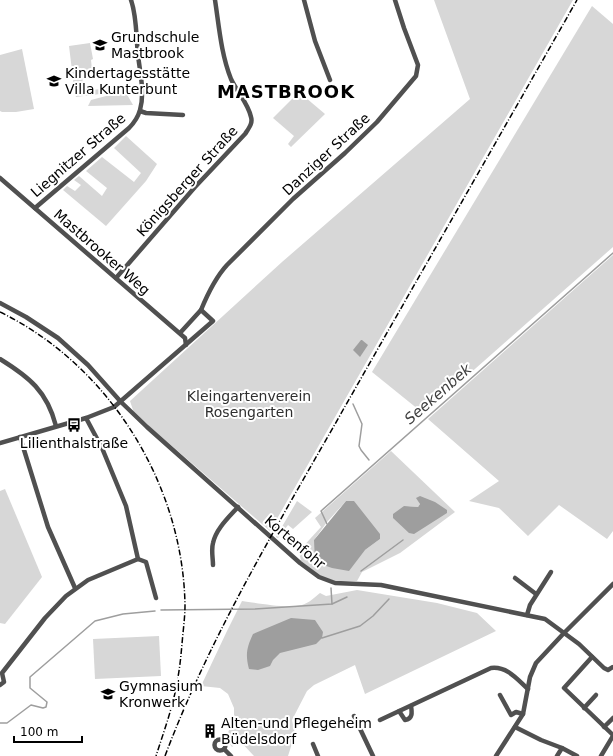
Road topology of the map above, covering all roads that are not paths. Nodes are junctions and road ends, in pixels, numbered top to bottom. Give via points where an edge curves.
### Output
1 (131, 0) edge
2 (215, 0) edge
3 (304, 0) edge
4 (395, 0) edge
5 (330, 80) dead end
6 (140, 111) junction
7 (183, 114) dead end
8 (0, 178) edge
9 (35, 208) junction
10 (116, 278) junction
11 (0, 304) edge
12 (201, 310) junction
13 (180, 334) junction
14 (186, 345) junction
15 (0, 359) edge
16 (121, 402) junction
17 (86, 418) junction
18 (56, 426) junction
19 (20, 437) junction
20 (0, 443) edge
21 (238, 507) junction
22 (138, 559) junction
23 (213, 565) dead end
24 (551, 572) dead end
25 (515, 578) dead end
26 (613, 584) edge
27 (75, 588) junction
28 (536, 594) junction
29 (156, 598) dead end
30 (526, 615) junction
31 (564, 633) junction
32 (592, 657) junction
33 (613, 667) edge
34 (0, 686) edge
35 (528, 689) junction
36 (500, 695) dead end
37 (596, 695) dead end
38 (411, 706) junction
39 (584, 708) junction
40 (399, 711) junction
41 (523, 714) junction
42 (354, 716) dead end
43 (613, 718) edge
44 (380, 720) dead end
45 (516, 727) junction
46 (604, 727) junction
47 (613, 736) edge
48 (313, 744) dead end
49 (562, 748) junction
50 (224, 749) dead end
51 (231, 756) edge
52 (318, 756) edge
53 (373, 756) edge
54 (496, 756) edge
55 (557, 756) edge
56 (577, 756) edge
57 (601, 756) edge

1 - 6 street, Liegnitzer Straße via 141,74
2 - 10 street, Königsberger Straße via 224,55 237,91 249,109 251,125
3 - 5 street via 315,41
4 - 12 street, Danziger Straße via 418,66 416,76 377,122 227,264 208,293
6 - 7 street
6 - 9 street, Liegnitzer Straße via 129,128
8 - 9 street, Mastbrooker Weg
9 - 10 street, Mastbrooker Weg
10 - 13 street, Mastbrooker Weg
11 - 16 street, Kortenfohr via 58,338 88,365
12 - 13 street, Danziger Straße
12 - 14 street via 213,321
13 - 14 street, Mastbrooker Weg via 185,338
14 - 16 street
15 - 18 street via 18,370 41,391
16 - 17 street
16 - 21 street, Kortenfohr
17 - 18 street
17 - 22 street via 102,448 126,506
18 - 19 street
19 - 20 street
19 - 27 street via 48,528
21 - 23 street via 220,527 212,544
21 - 30 street, Kortenfohr via 310,571 328,581 381,585
22 - 27 street
22 - 29 street via 146,562
24 - 28 street
25 - 28 street
26 - 31 street
27 - 34 street via 56,604 2,673 4,682
28 - 30 street
30 - 31 street, Kortenfohr via 545,619
31 - 32 street, Kortenfohr
31 - 35 street via 536,663
32 - 33 street, Kortenfohr via 608,670
32 - 39 street via 564,688
35 - 38 street via 510,673 498,667 491,668
35 - 41 street
36 - 41 street via 511,714
37 - 39 street
38 - 40 street
38 - 40 street via 412,712 407,719 404,720
39 - 46 street
40 - 44 street
41 - 45 street
42 - 53 street
43 - 46 street
45 - 49 street
45 - 54 street
46 - 47 street
47 - 57 street
48 - 52 street
49 - 55 street
49 - 56 street
50 - 51 street

